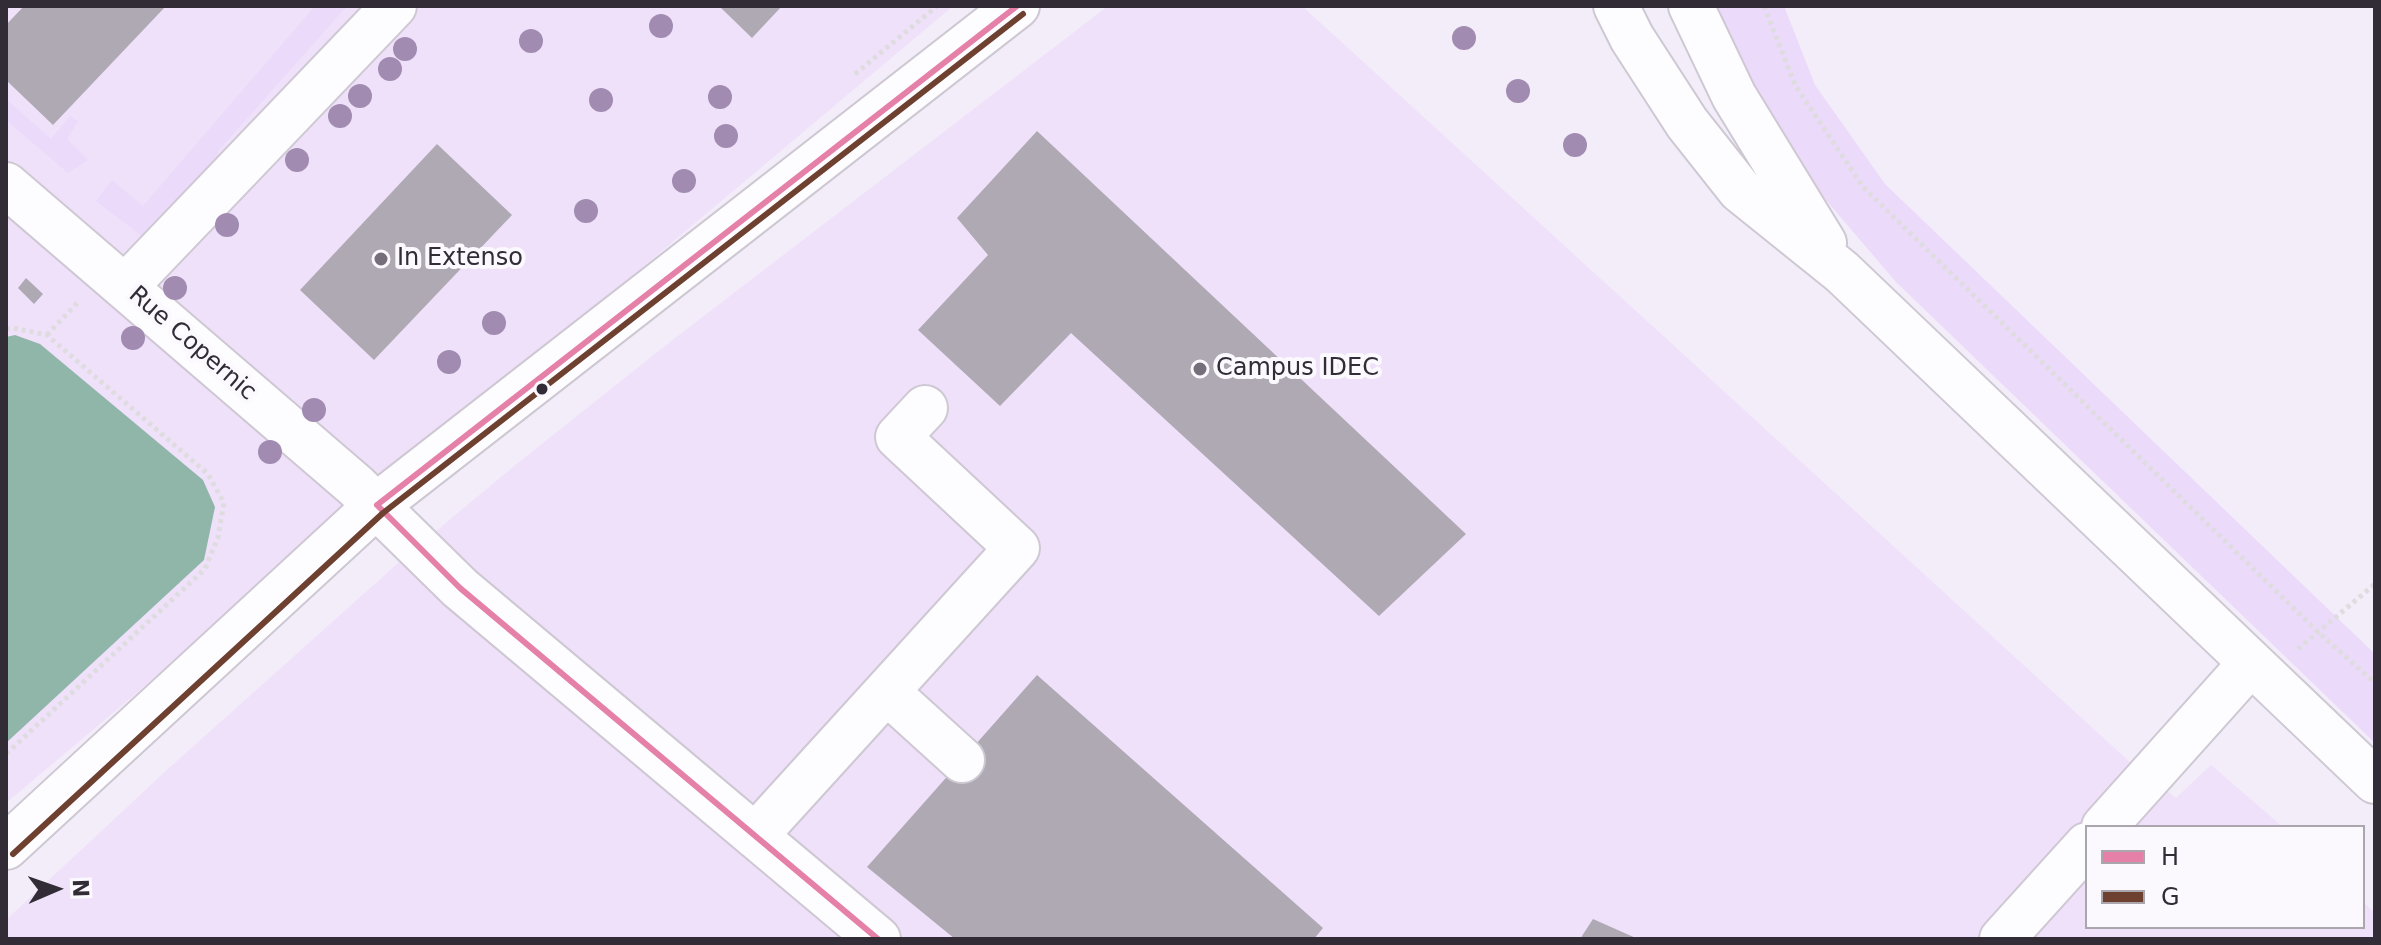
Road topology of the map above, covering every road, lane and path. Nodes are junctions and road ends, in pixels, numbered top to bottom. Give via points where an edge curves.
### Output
1 (394, 6) edge
2 (1017, 6) edge
3 (1616, 6) edge
4 (1691, 6) edge
5 (1764, 6) edge
6 (6, 185) edge
7 (1842, 272) junction
8 (125, 287) junction
9 (6, 329) edge
10 (925, 408) dead end
11 (377, 505) junction
12 (2375, 584) edge
13 (2318, 632) junction
14 (2251, 663) junction
15 (2375, 683) edge
16 (887, 692) junction
17 (6, 754) edge
18 (962, 760) dead end
19 (2375, 781) edge
20 (2106, 825) edge
21 (755, 836) junction
22 (6, 847) edge
23 (2085, 847) edge
24 (878, 939) edge
25 (2002, 939) edge

1 - 8 street
2 - 11 street
3 - 7 street via 1687,123 1740,190
4 - 7 street via 1734,96
5 - 13 path via 1795,85 1863,187
6 - 8 street, Rue Copernic
7 - 14 street
8 - 11 street, Rue Copernic
9 - 17 path via 47,335 208,474 224,503 205,569
10 - 16 street via 898,437 1017,548
11 - 21 street, Rue Copernic via 460,588
11 - 22 street
12 - 13 path
13 - 14 path via 2301,648
13 - 15 path
14 - 19 street
14 - 20 street
16 - 18 street
16 - 21 street
21 - 24 street, Rue Copernic
23 - 25 street

